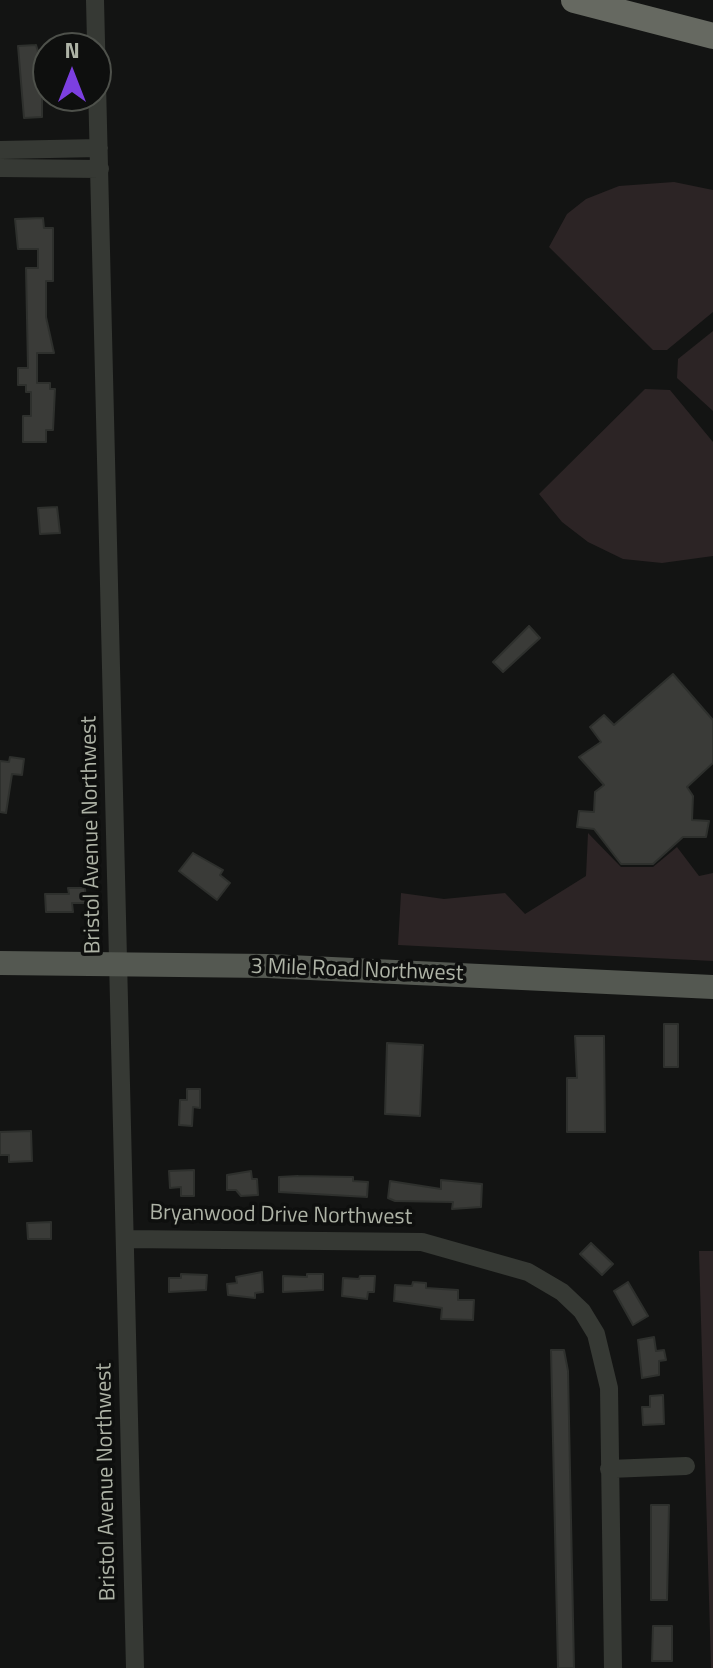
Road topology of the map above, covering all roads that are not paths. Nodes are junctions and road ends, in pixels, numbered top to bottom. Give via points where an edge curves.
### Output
1 (95, 0) edge
2 (574, 0) edge
3 (713, 36) edge
4 (99, 148) junction
5 (0, 150) edge
6 (0, 168) edge
7 (100, 169) junction
8 (0, 963) edge
9 (119, 964) junction
10 (713, 987) edge
11 (126, 1239) junction
12 (686, 1466) dead end
13 (609, 1469) junction
14 (135, 1668) edge
15 (613, 1668) edge

1 - 4 street, Bristol Avenue Northwest
2 - 3 highway
4 - 5 street
4 - 7 street, Bristol Avenue Northwest
6 - 7 street
7 - 9 street, Bristol Avenue Northwest
8 - 9 main road, 3 Mile Road Northwest
9 - 10 main road, 3 Mile Road Northwest
9 - 11 street, Bristol Avenue Northwest
11 - 13 street, Bryanwood Drive Northwest via 422,1242 528,1272 562,1292 596,1334 609,1388
11 - 14 street, Bristol Avenue Northwest
12 - 13 street
13 - 15 street, Bryanwood Drive Northwest

